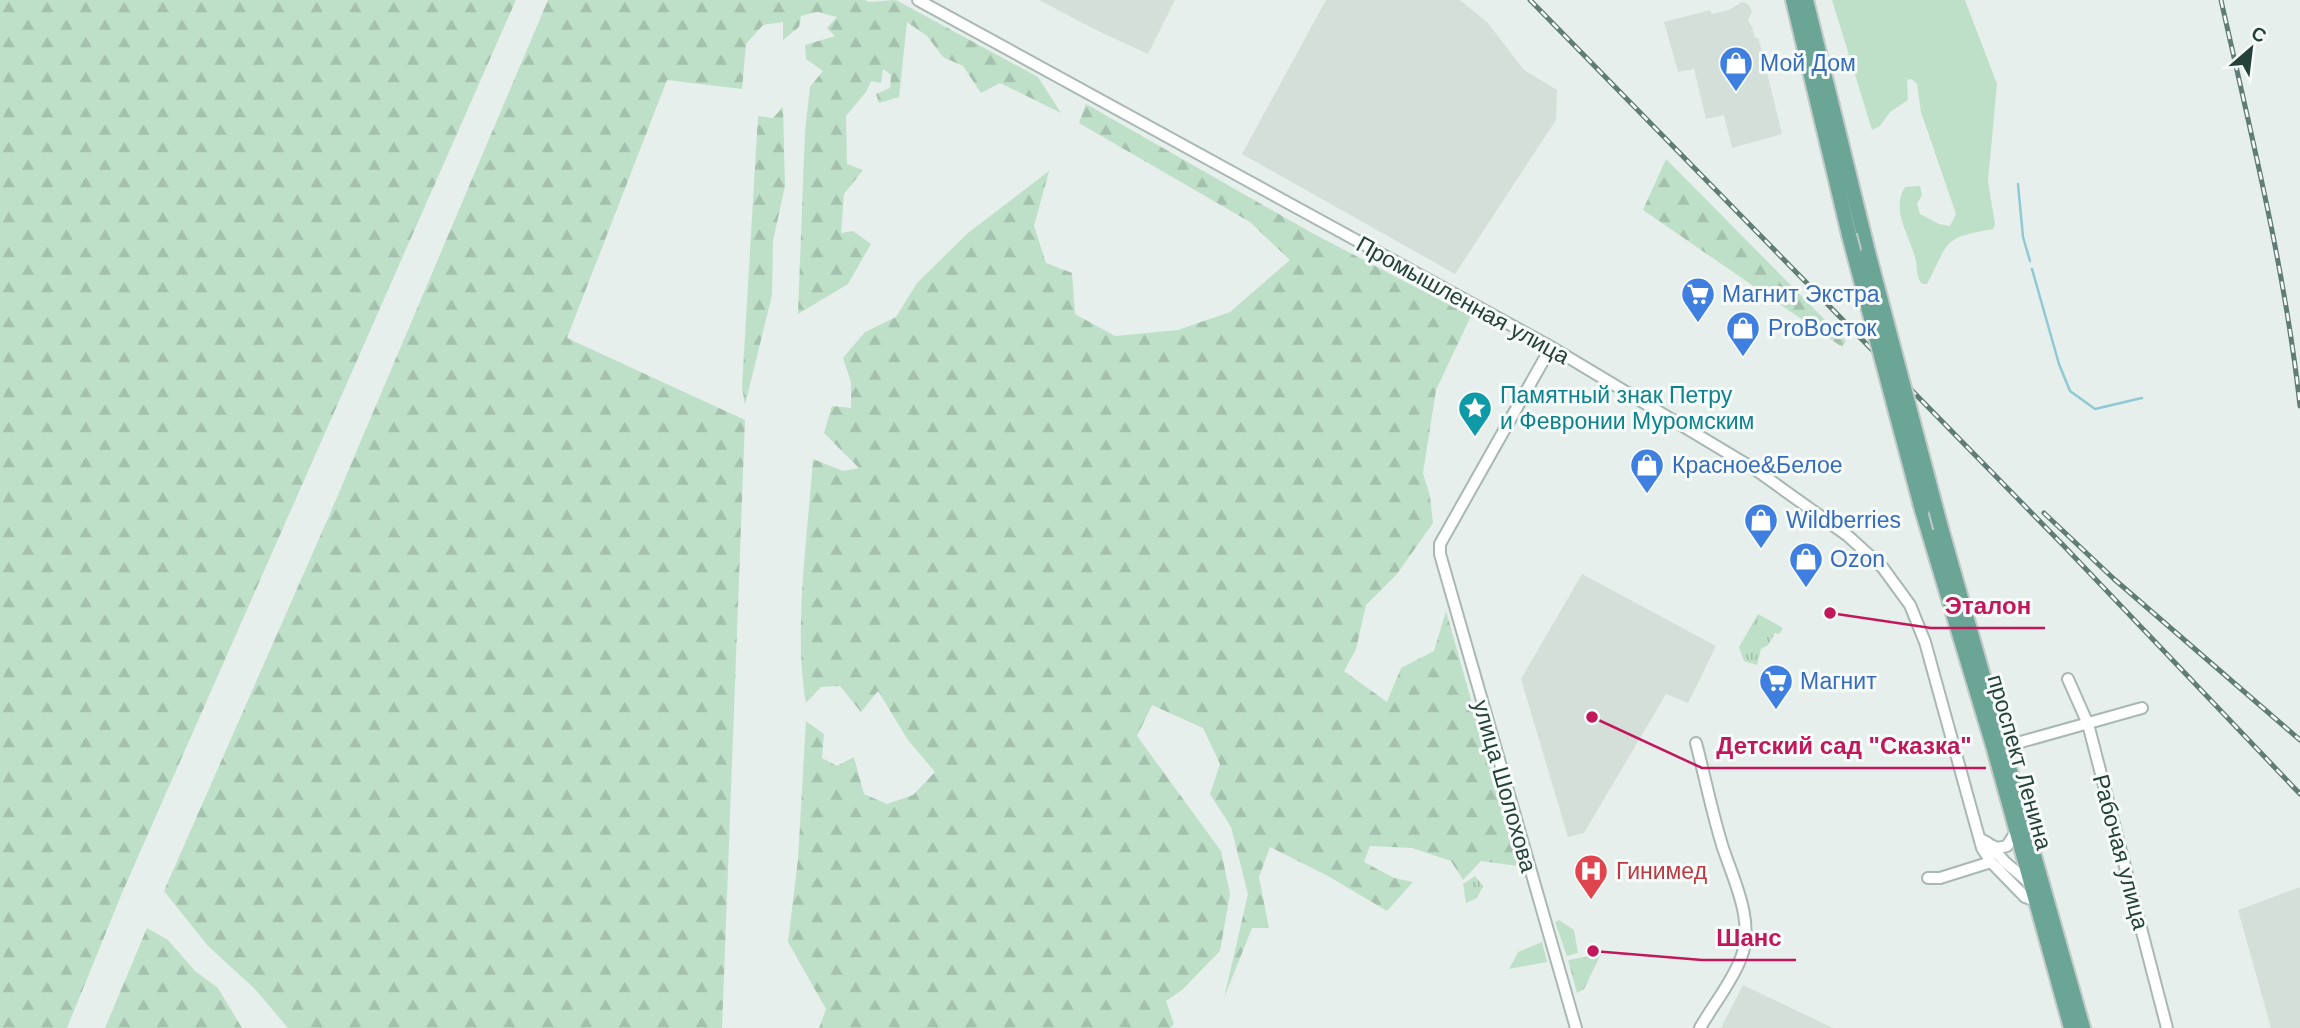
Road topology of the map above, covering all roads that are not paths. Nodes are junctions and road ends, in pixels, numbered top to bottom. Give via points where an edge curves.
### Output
1 (918, 0) edge
2 (1793, 0) edge
3 (1805, 0) edge
4 (1550, 347) junction
5 (2068, 679) dead end
6 (2142, 708) dead end
7 (2088, 724) junction
8 (1696, 743) dead end
9 (2003, 747) junction
10 (2017, 830) junction
11 (1985, 841) junction
12 (1991, 862) junction
13 (1928, 878) dead end
14 (2038, 893) junction
15 (1576, 1028) edge
16 (1700, 1028) edge
17 (2071, 1028) edge
18 (2084, 1028) edge
19 (2167, 1028) edge

1 - 4 street, Промышленная улица
2 - 10 main road, проспект Ленина, bridge via 1922,510
3 - 9 main road, проспект Ленина, bridge via 1941,528
4 - 11 street, Промышленная улица via 1756,470 1848,536 1883,568 1910,605 1925,642
4 - 15 street, улица Шолохова via 1440,544 1440,554
5 - 7 street, Рабочая улица
6 - 7 street
7 - 9 street
7 - 19 street, Рабочая улица
8 - 16 street via 1738,891 1745,939 1741,957
9 - 14 main road, проспект Ленина
10 - 11 street via 2003,848
10 - 14 main road, проспект Ленина
11 - 12 street, Промышленная улица via 1982,848
11 - 14 street, Промышленная улица
12 - 13 street
12 - 14 street, Промышленная улица via 2025,897
14 - 17 main road, проспект Ленина
14 - 18 main road, проспект Ленина

